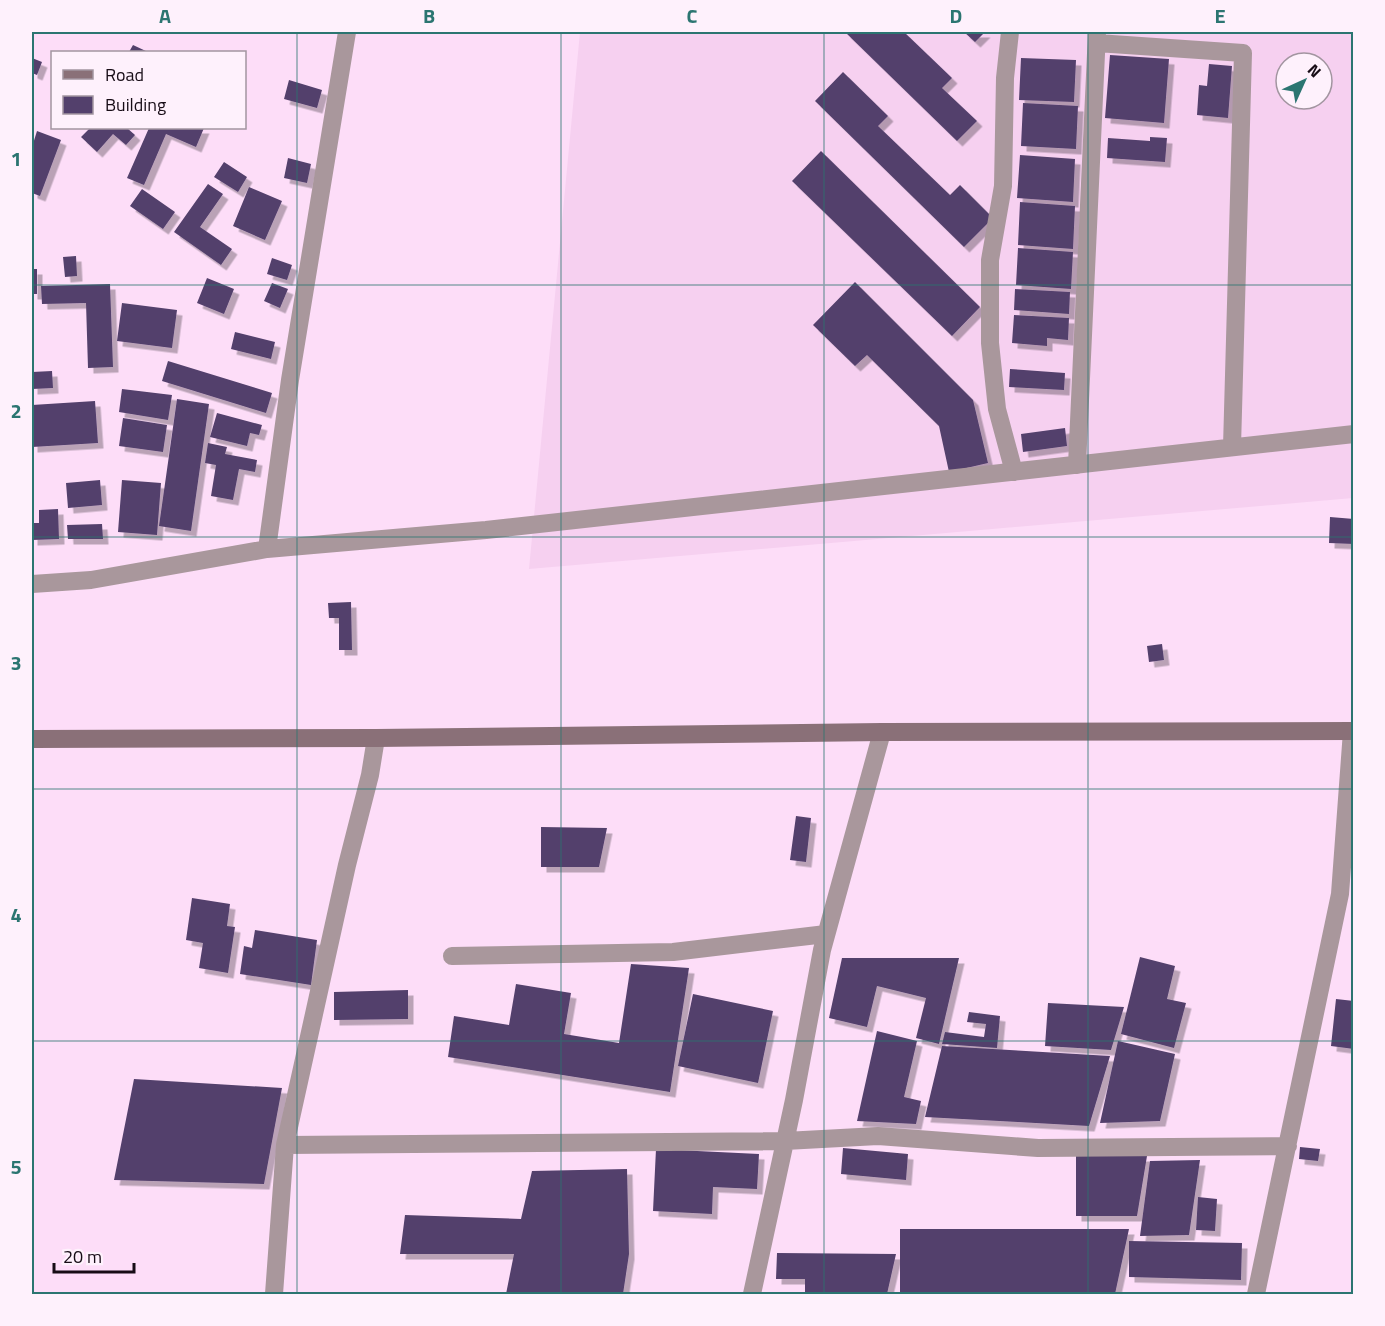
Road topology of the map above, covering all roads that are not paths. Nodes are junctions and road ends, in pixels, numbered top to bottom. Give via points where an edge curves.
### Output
1 (346, 32) edge
2 (1011, 32) edge
3 (1097, 37) edge
4 (1353, 434) edge
5 (1232, 447) junction
6 (1077, 465) junction
7 (1014, 472) junction
8 (267, 549) junction
9 (32, 584) edge
10 (1353, 731) edge
11 (882, 732) junction
12 (32, 738) edge
13 (376, 738) junction
14 (826, 934) junction
15 (452, 956) dead end
16 (785, 1141) junction
17 (285, 1145) junction
18 (1288, 1146) junction
19 (274, 1294) edge
20 (752, 1294) edge
21 (1256, 1294) edge

1 - 8 street
2 - 7 street via 1005,78 1003,186 990,260 990,343 997,409
3 - 5 street via 1243,53
3 - 6 street
4 - 5 street
5 - 6 street
6 - 7 street
7 - 8 street via 498,529
8 - 9 street via 91,580
10 - 11 main road
10 - 18 street via 1340,894
11 - 13 main road
11 - 14 street
12 - 13 main road
13 - 17 street
14 - 15 street via 673,952
14 - 16 street
16 - 17 street
16 - 18 street via 878,1136 1038,1148
16 - 20 street
17 - 19 street
18 - 21 street

